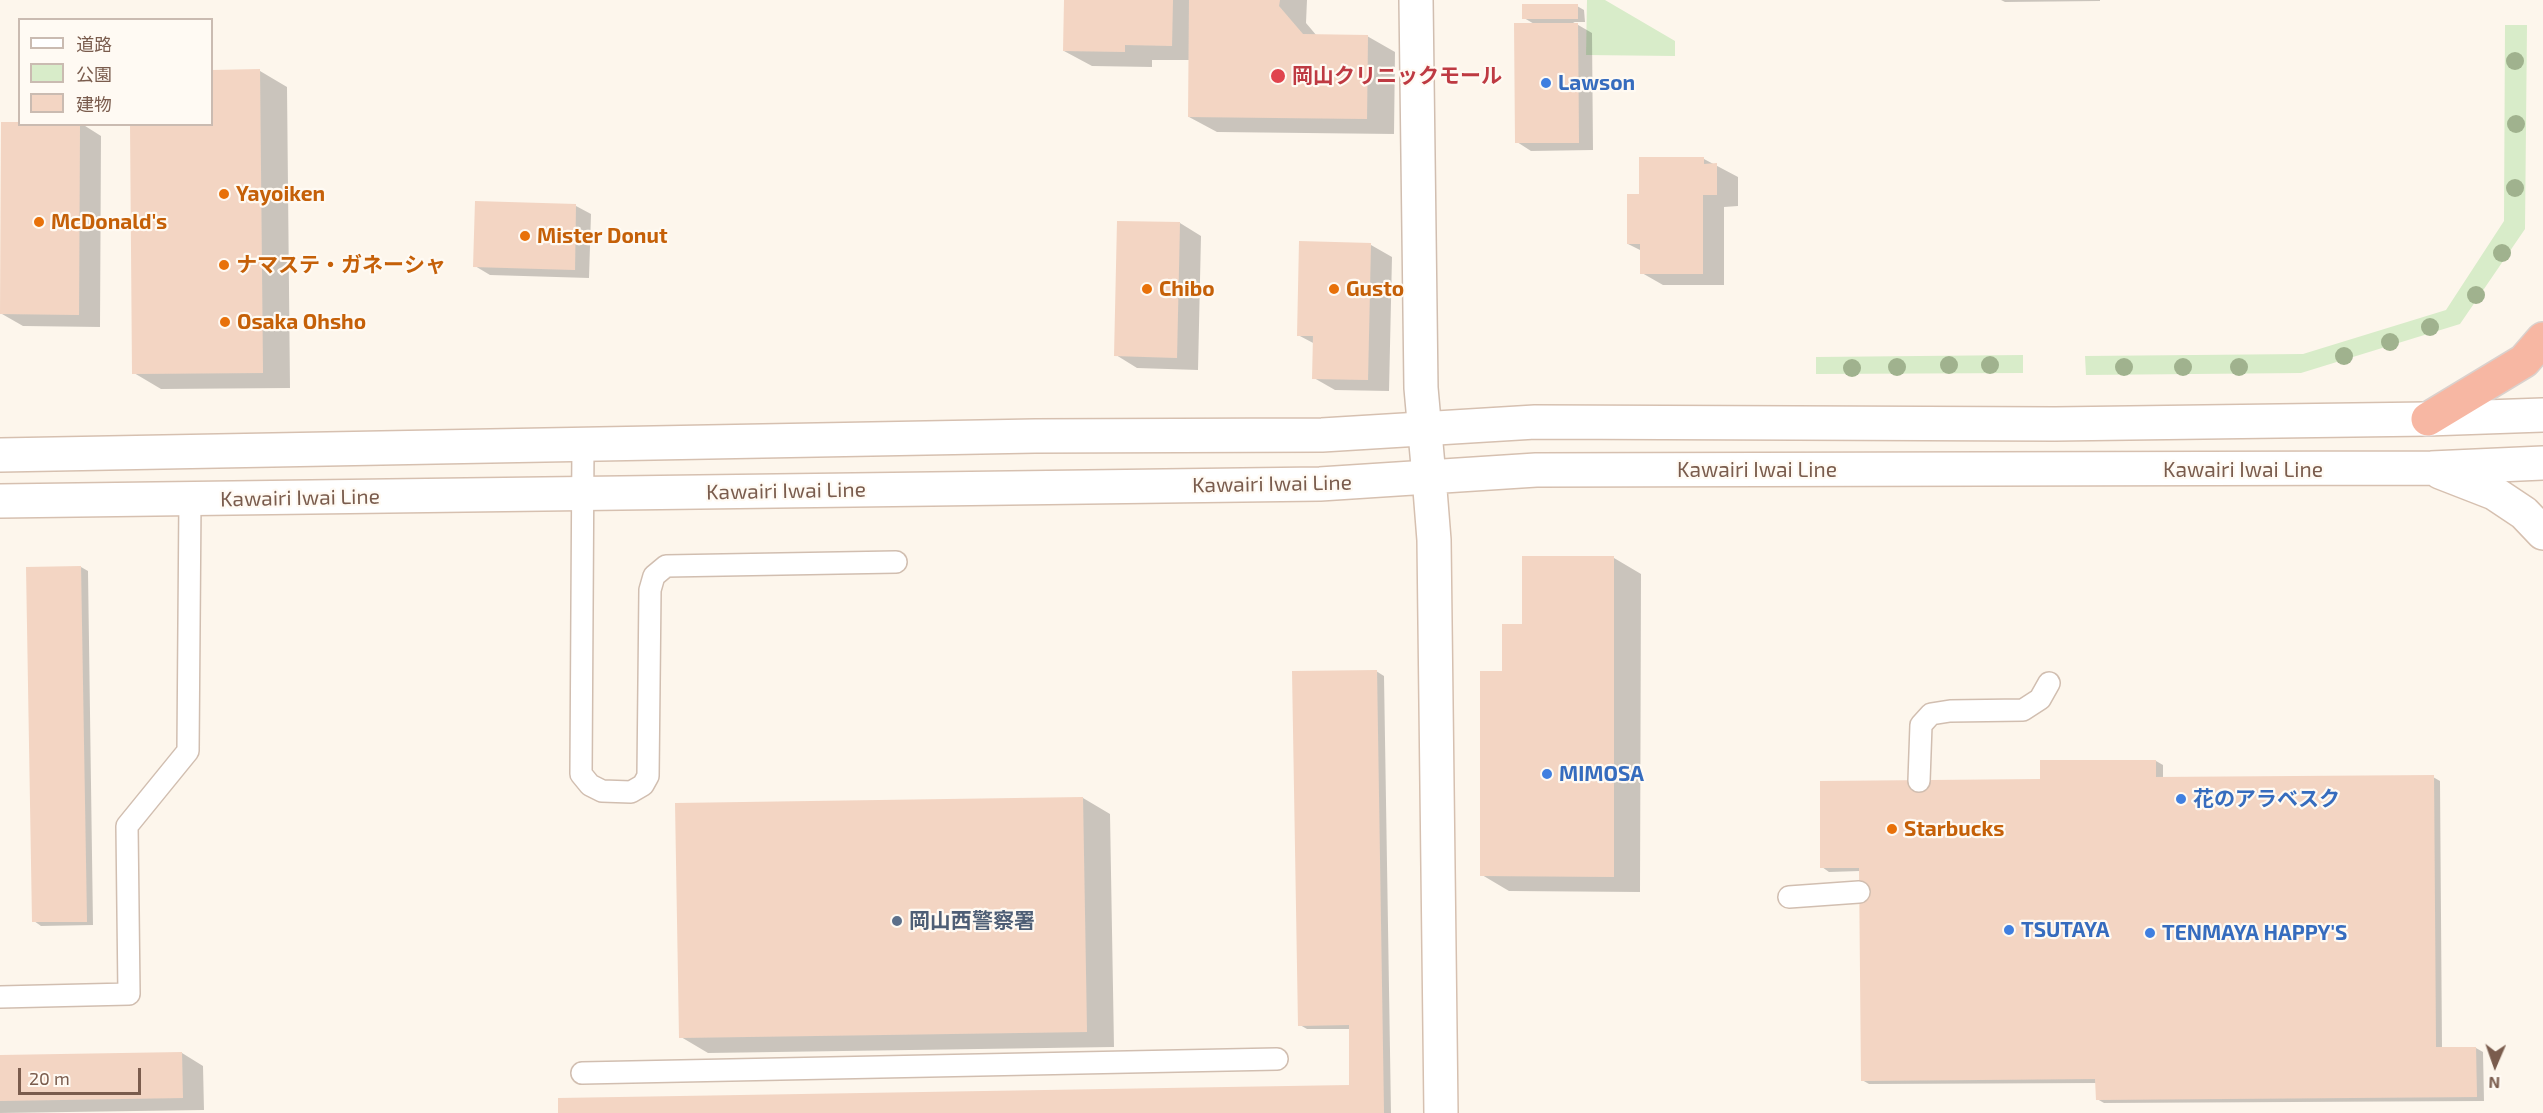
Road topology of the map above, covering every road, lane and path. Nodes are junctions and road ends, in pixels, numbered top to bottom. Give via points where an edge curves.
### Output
1 (1416, 0) edge
2 (2543, 339) edge
3 (2543, 415) edge
4 (2428, 419) junction
5 (1425, 429) junction
6 (583, 444) junction
7 (0, 455) edge
8 (2543, 463) edge
9 (2431, 468) junction
10 (1429, 477) junction
11 (583, 494) junction
12 (190, 499) junction
13 (0, 501) edge
14 (2543, 533) edge
15 (896, 562) dead end
16 (2049, 683) dead end
17 (1919, 781) dead end
18 (1859, 892) dead end
19 (1790, 897) dead end
20 (0, 997) edge
21 (1277, 1059) dead end
22 (582, 1073) dead end
23 (1441, 1113) edge

1 - 5 main road via 1421,388
2 - 4 highway via 2524,361
3 - 4 main road
4 - 5 main road via 2055,424 1536,422
5 - 6 main road via 1322,435
5 - 10 main road
6 - 7 main road
6 - 11 lane
8 - 9 main road, Kawairi Iwai Line
9 - 10 main road, Kawairi Iwai Line via 1547,470
9 - 14 main road via 2494,493 2524,513
10 - 11 main road, Kawairi Iwai Line via 1320,484
10 - 23 main road via 1434,540
11 - 12 main road, Kawairi Iwai Line
11 - 15 lane via 581,774 602,791 631,792 643,785 648,776 650,590 654,576 666,566
12 - 13 main road, Kawairi Iwai Line
12 - 20 lane via 188,751 127,826 129,994
16 - 17 lane via 2040,699 2024,710 1931,714 1921,725
18 - 19 lane
21 - 22 lane

